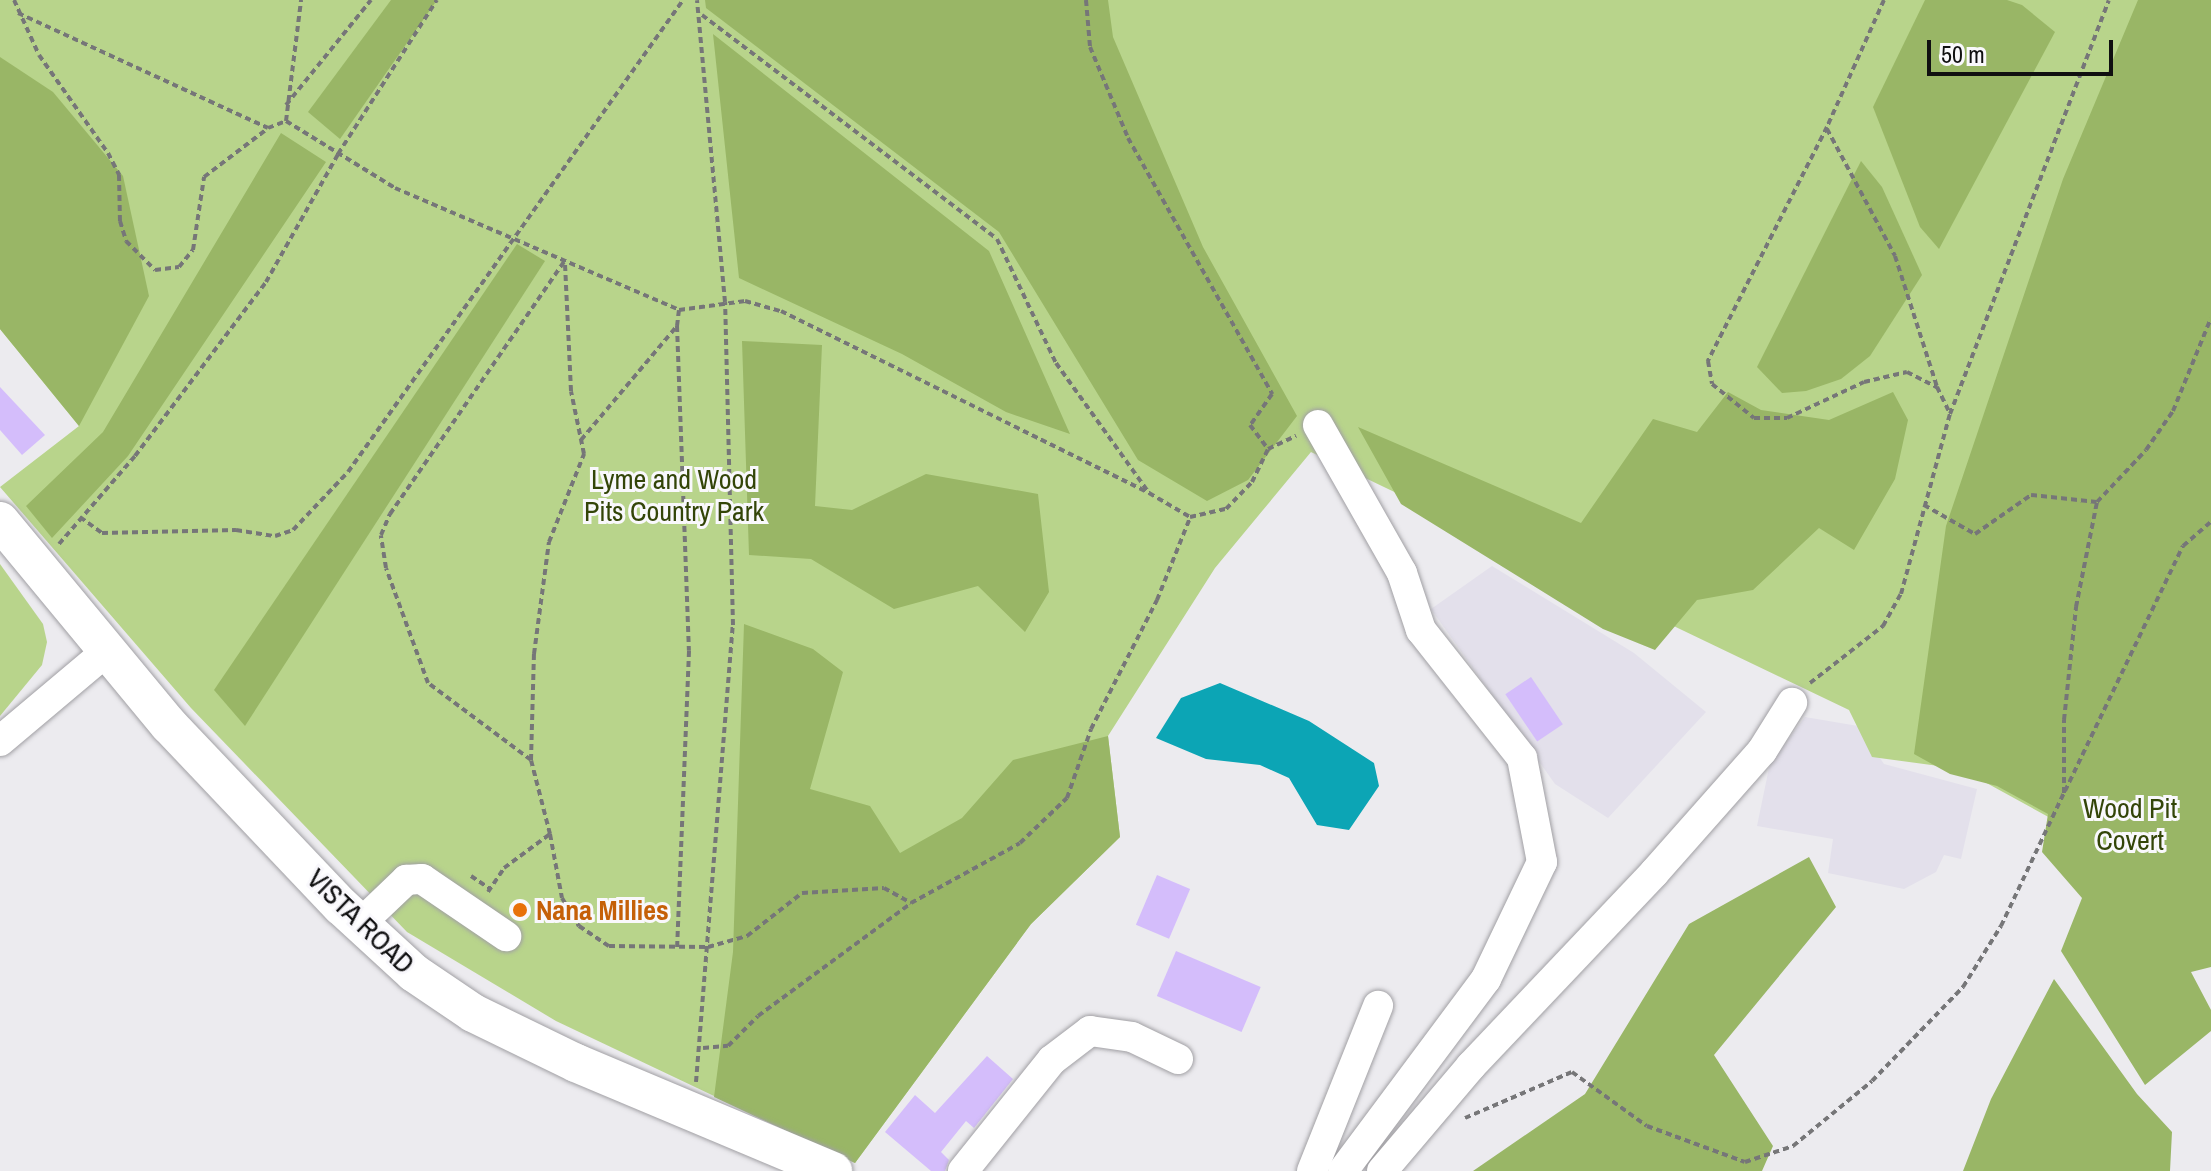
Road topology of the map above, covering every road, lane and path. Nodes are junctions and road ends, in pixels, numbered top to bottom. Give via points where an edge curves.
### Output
1 (14, 0) edge
2 (301, 0) edge
3 (371, 0) edge
4 (437, 0) edge
5 (683, 0) edge
6 (697, 0) edge
7 (1086, 0) edge
8 (1884, 0) edge
9 (2109, 0) edge
10 (18, 13) junction
11 (702, 15) junction
12 (286, 105) junction
13 (286, 121) junction
14 (1827, 127) junction
15 (268, 128) junction
16 (338, 154) junction
17 (511, 236) junction
18 (565, 260) junction
19 (725, 302) junction
20 (679, 310) junction
21 (2211, 318) edge
22 (677, 326) junction
23 (1937, 387) junction
24 (1950, 414) junction
25 (1318, 425) joint
26 (581, 440) junction
27 (1268, 449) junction
28 (1149, 493) junction
29 (2097, 502) junction
30 (1924, 505) junction
31 (80, 517) junction
32 (1190, 517) junction
33 (0, 521) edge
34 (2211, 522) edge
35 (39, 567) junction
36 (108, 650) junction
37 (1792, 703) joint
38 (0, 741) edge
39 (531, 760) junction
40 (2064, 793) junction
41 (550, 834) junction
42 (911, 903) junction
43 (473, 914) junction
44 (360, 924) junction
45 (506, 936) dead end
46 (708, 947) junction
47 (677, 949) junction
48 (1378, 1006) dead end
49 (703, 1048) junction
50 (1178, 1059) dead end
51 (688, 1108) junction
52 (1451, 1124) dead end
53 (833, 1171) edge
54 (963, 1171) edge
55 (1312, 1171) edge
56 (1343, 1171) edge
57 (1382, 1171) edge

1 - 10 path
2 - 12 path
3 - 12 path
4 - 16 path
5 - 17 path
6 - 11 path
7 - 27 path via 1090,47 1128,138 1272,394 1250,425
8 - 14 path
9 - 24 path
10 - 15 path
10 - 15 path via 39,55 108,153 119,175 126,241 155,270 179,267 193,250 204,177
11 - 19 path
11 - 28 path via 997,239 1056,363
12 - 13 path
13 - 15 path
13 - 16 path
14 - 23 path via 1895,256
14 - 23 path via 1708,361 1712,384 1754,418 1787,418 1864,382 1907,372
16 - 17 path via 440,210
16 - 31 path via 266,282 135,456
17 - 18 path
17 - 31 path via 348,472 293,530 275,536 236,530 102,533
18 - 20 path
18 - 26 path via 571,391
18 - 39 path via 390,514 381,535 386,568 428,683
19 - 20 path
19 - 28 path via 745,301 795,317
19 - 46 path via 733,625
20 - 22 path
21 - 29 path via 2173,411 2146,450
22 - 26 path
22 - 47 path via 689,651
23 - 24 path
24 - 30 path
25 - 27 path
25 - 56 street via 1402,573 1421,630 1522,758 1542,862 1486,979
26 - 39 path via 584,454 549,542 534,654
27 - 32 path via 1252,482 1226,509
28 - 32 path
29 - 30 path via 2031,495 1975,534
29 - 40 path via 2076,607 2064,720
30 - 37 path via 1901,594 1883,626 1817,675
31 - 35 path
32 - 42 path via 1157,600 1091,729 1067,798 1020,843
33 - 35 main road, VISTA ROAD
34 - 40 path via 2183,546
35 - 36 main road, VISTA ROAD
36 - 38 street
36 - 44 main road, VISTA ROAD via 169,725
37 - 57 street via 1762,751 1471,1066
39 - 41 path
40 - 52 path via 2001,926 1963,987 1872,1081 1793,1146 1745,1162 1647,1126 1572,1072
41 - 43 path via 504,868
41 - 47 path via 562,898 579,926 609,946
42 - 46 path via 884,888 802,893 747,936
42 - 49 path via 758,1016 728,1046
43 - 44 street via 422,879 406,880
43 - 45 street
44 - 51 main road, VISTA ROAD via 414,973 473,1013
46 - 47 path
46 - 49 path
48 - 55 street
49 - 51 path
50 - 54 street via 1132,1037 1090,1031 1052,1060
51 - 53 main road, VISTA ROAD

